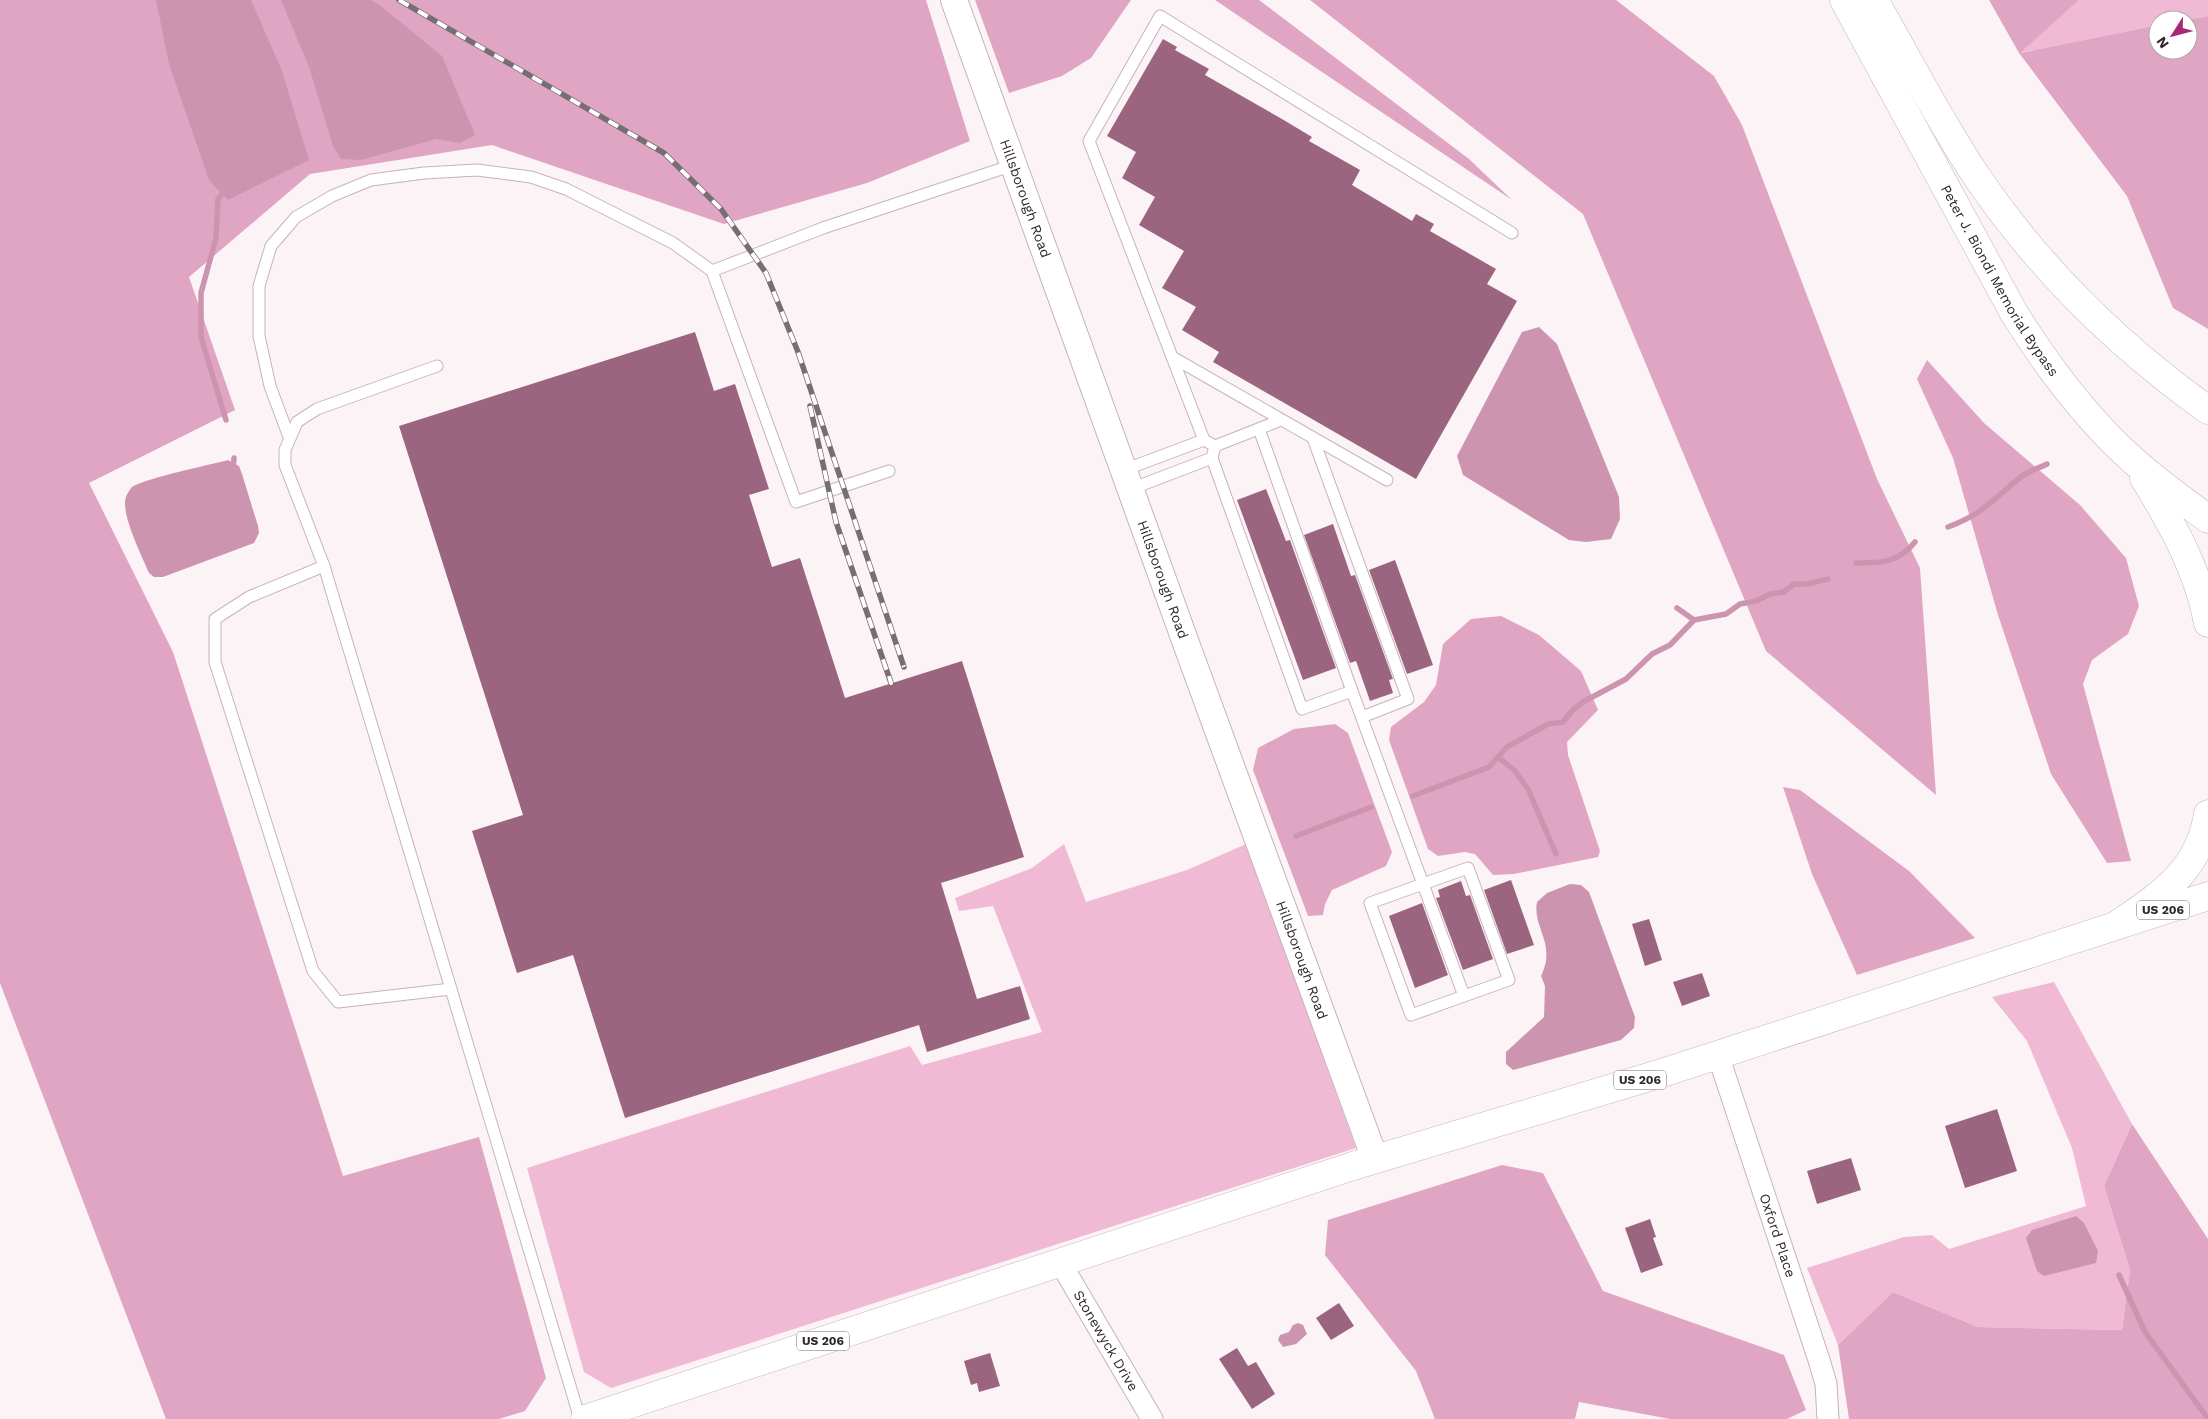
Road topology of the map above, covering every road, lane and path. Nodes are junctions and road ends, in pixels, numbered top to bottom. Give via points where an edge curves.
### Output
1 (954, 0) edge
2 (1844, 0) edge
3 (1874, 0) edge
4 (1013, 165) junction
5 (1512, 233) dead end
6 (712, 271) junction
7 (1172, 358) junction
8 (437, 366) dead end
9 (2208, 410) edge
10 (1282, 420) junction
11 (1258, 429) junction
12 (289, 437) junction
13 (1313, 438) junction
14 (1204, 440) junction
15 (1215, 446) junction
16 (1212, 458) junction
17 (2136, 464) junction
18 (889, 472) dead end
19 (1127, 480) junction
20 (1387, 480) dead end
21 (2208, 519) edge
22 (324, 566) junction
23 (2208, 622) edge
24 (1352, 691) junction
25 (1362, 717) junction
26 (2208, 814) edge
27 (1423, 884) junction
28 (2208, 896) edge
29 (2118, 924) junction
30 (451, 990) junction
31 (1464, 996) junction
32 (1718, 1055) junction
33 (1375, 1160) junction
34 (1060, 1262) junction
35 (580, 1419) edge
36 (585, 1419) edge
37 (1152, 1419) edge
38 (1828, 1419) edge

1 - 4 street, Hillsborough Road
2 - 17 main road, Peter J. Biondi Memorial Bypass via 2014,313 2044,360 2111,440
3 - 9 main road via 1973,171 2037,254 2102,323 2146,363
4 - 6 lane via 822,228
4 - 19 street, Hillsborough Road
5 - 7 lane via 1160,16 1089,141
6 - 12 lane via 673,243 566,189 531,177 478,170 371,180 332,196 296,217 271,246 259,286 259,336 270,386
6 - 18 lane via 796,502
7 - 10 lane
7 - 14 lane
8 - 12 lane via 317,409 297,422
10 - 11 lane
10 - 13 lane
11 - 15 lane
11 - 24 lane
12 - 22 lane via 285,465
13 - 20 lane
13 - 25 lane via 1408,699
14 - 15 lane
14 - 19 lane
15 - 16 lane
16 - 19 lane
16 - 24 lane via 1302,709
17 - 21 main road, Peter J. Biondi Memorial Bypass
17 - 23 main road via 2186,552
19 - 33 street, Hillsborough Road
22 - 30 lane
22 - 30 lane via 249,597 215,619 214,662 313,971 338,1002
24 - 25 lane
25 - 27 lane
26 - 29 main road via 2204,836 2193,859 2177,879
27 - 31 lane
27 - 31 lane via 1468,868 1509,980
27 - 31 lane via 1370,903 1397,978 1411,1015
28 - 29 main road, US 206
29 - 32 main road, US 206
30 - 35 lane
32 - 33 main road, US 206
32 - 38 street, Oxford Place via 1819,1360 1826,1384
33 - 34 main road, US 206
34 - 36 main road, US 206
34 - 37 street, Stonewyck Drive

